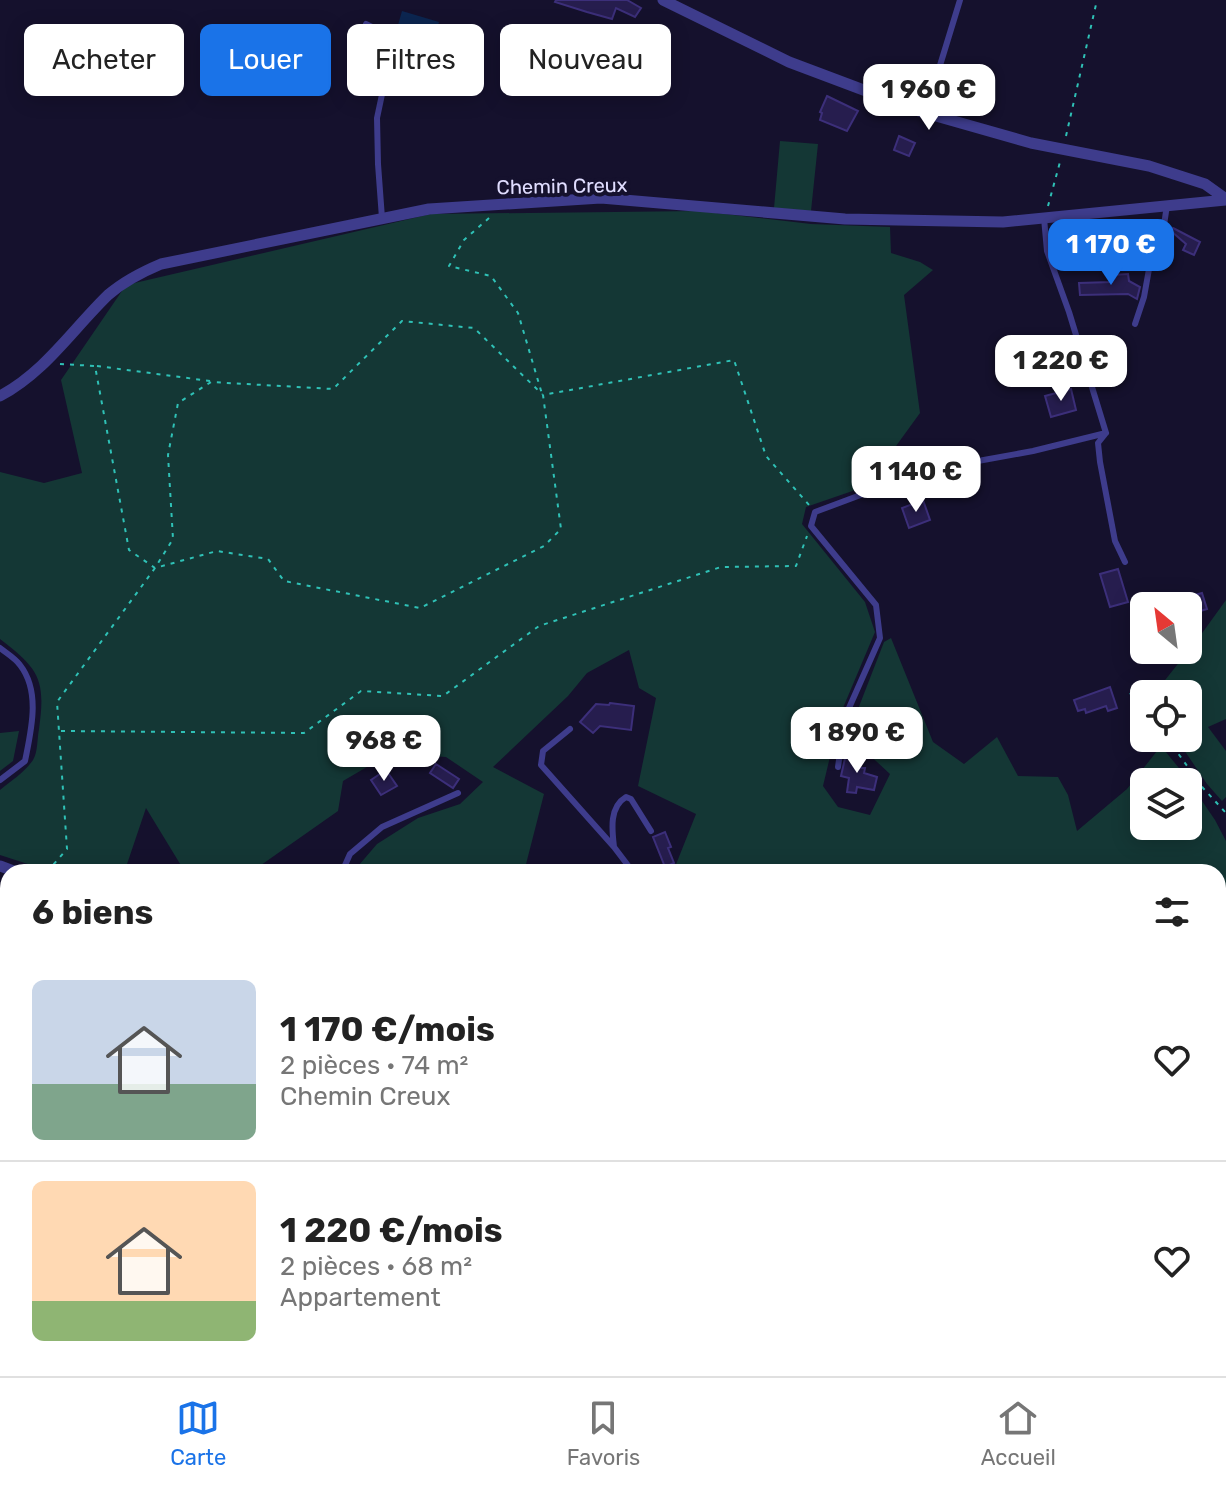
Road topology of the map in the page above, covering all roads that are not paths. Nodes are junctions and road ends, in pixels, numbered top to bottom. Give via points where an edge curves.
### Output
1 (663, 0) edge
2 (960, 0) edge
3 (382, 96) edge
4 (922, 112) junction
5 (1226, 199) edge
6 (1167, 205) junction
7 (382, 218) junction
8 (1044, 218) junction
9 (1135, 324) dead end
10 (0, 396) edge
11 (1106, 433) junction
12 (1125, 562) dead end
13 (0, 648) edge
14 (570, 729) dead end
15 (838, 767) dead end
16 (0, 780) edge
17 (458, 793) dead end
18 (651, 831) dead end
19 (614, 847) junction
20 (346, 864) edge
21 (627, 864) edge

1 - 4 street via 789,62
2 - 4 lane
3 - 7 lane via 377,118
4 - 5 street via 1031,143 1149,166 1205,184
5 - 6 street, Chemin Creux
6 - 8 street, Chemin Creux
6 - 9 lane
7 - 8 street, Chemin Creux via 429,209 601,198 845,219
7 - 10 street, Chemin Creux via 161,264 132,277 109,294 45,364
8 - 11 lane via 1047,251
11 - 12 lane via 1098,443 1100,462 1115,541
11 - 15 lane via 906,478 815,512 811,526 876,605 880,638 845,717
13 - 16 lane via 28,679 34,717 25,761
14 - 19 lane via 543,751 541,765
17 - 20 lane via 382,827
18 - 19 lane via 626,797 615,811
19 - 21 lane

